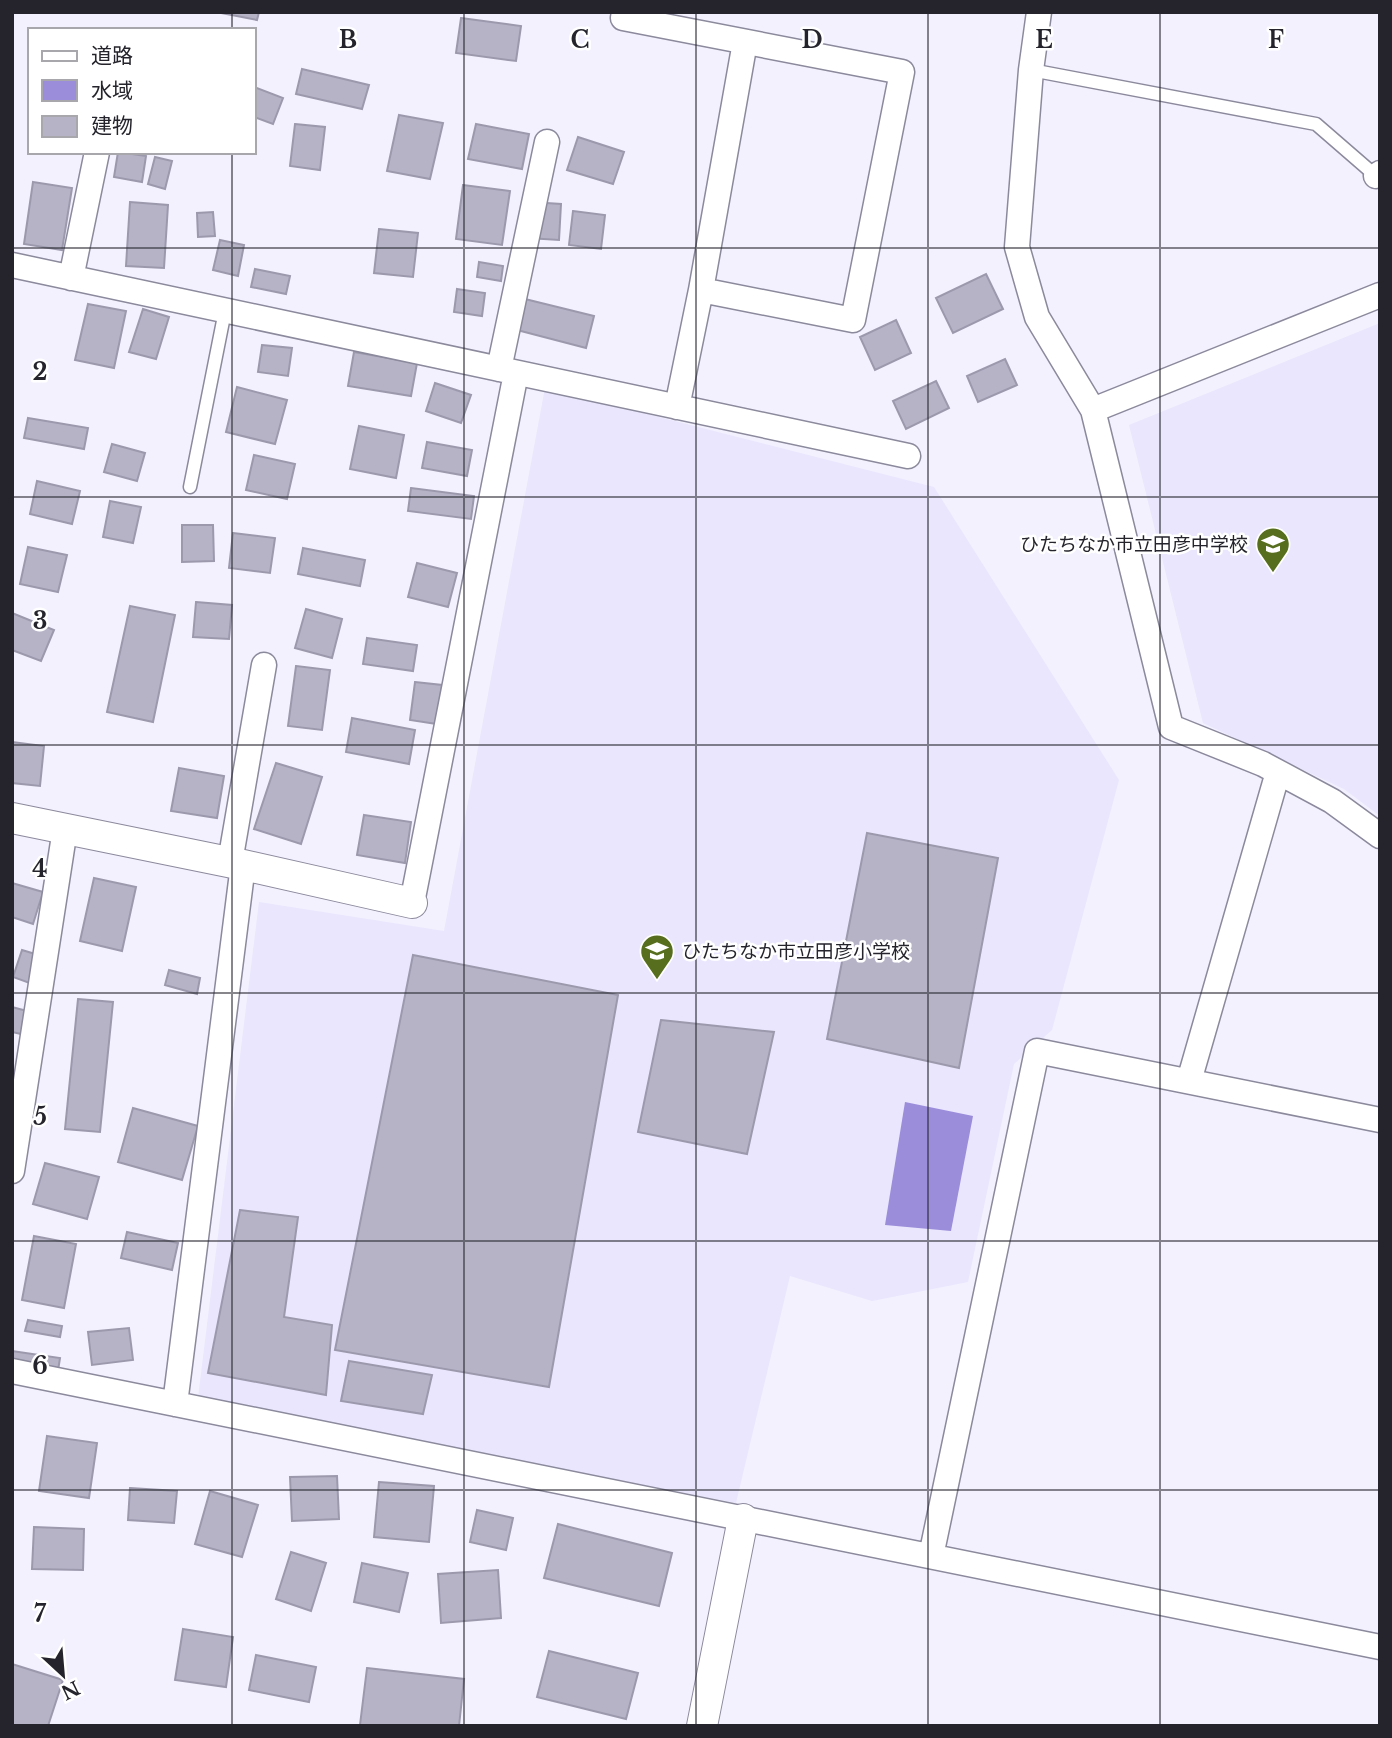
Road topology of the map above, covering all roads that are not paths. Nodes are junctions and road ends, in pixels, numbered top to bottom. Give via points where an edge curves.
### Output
1 (624, 12) edge
2 (1039, 12) edge
3 (745, 42) junction
4 (1031, 70) junction
5 (547, 142) dead end
6 (97, 154) edge
7 (1378, 174) edge
8 (12, 265) edge
9 (71, 278) junction
10 (701, 290) junction
11 (1380, 295) edge
12 (225, 311) junction
13 (507, 371) junction
14 (677, 407) junction
15 (1093, 410) junction
16 (908, 456) dead end
17 (190, 487) dead end
18 (264, 665) dead end
19 (1278, 772) junction
20 (12, 818) edge
21 (65, 829) junction
22 (1380, 836) edge
23 (237, 864) junction
24 (412, 903) joint
25 (1189, 1082) junction
26 (1380, 1120) edge
27 (12, 1171) edge
28 (12, 1371) edge
29 (175, 1404) junction
30 (743, 1518) junction
31 (931, 1556) junction
32 (1380, 1647) edge
33 (702, 1726) edge

1 - 3 street via 623,18
2 - 4 street
3 - 10 street
3 - 10 street via 902,72 853,320
4 - 7 lane via 1316,124
4 - 15 street via 1017,247 1037,317
5 - 13 street
6 - 9 street
8 - 9 street
9 - 12 street
10 - 14 street
11 - 15 street
12 - 13 street
12 - 17 lane
13 - 14 street
13 - 24 street
14 - 16 street
15 - 19 street via 1171,727
18 - 23 street
19 - 22 street via 1332,801
19 - 25 street
20 - 21 street
21 - 23 street
21 - 27 street
23 - 24 street
23 - 29 street
25 - 26 street
25 - 31 street via 1037,1051
28 - 29 street
29 - 30 street
30 - 31 street
30 - 33 street
31 - 32 street

